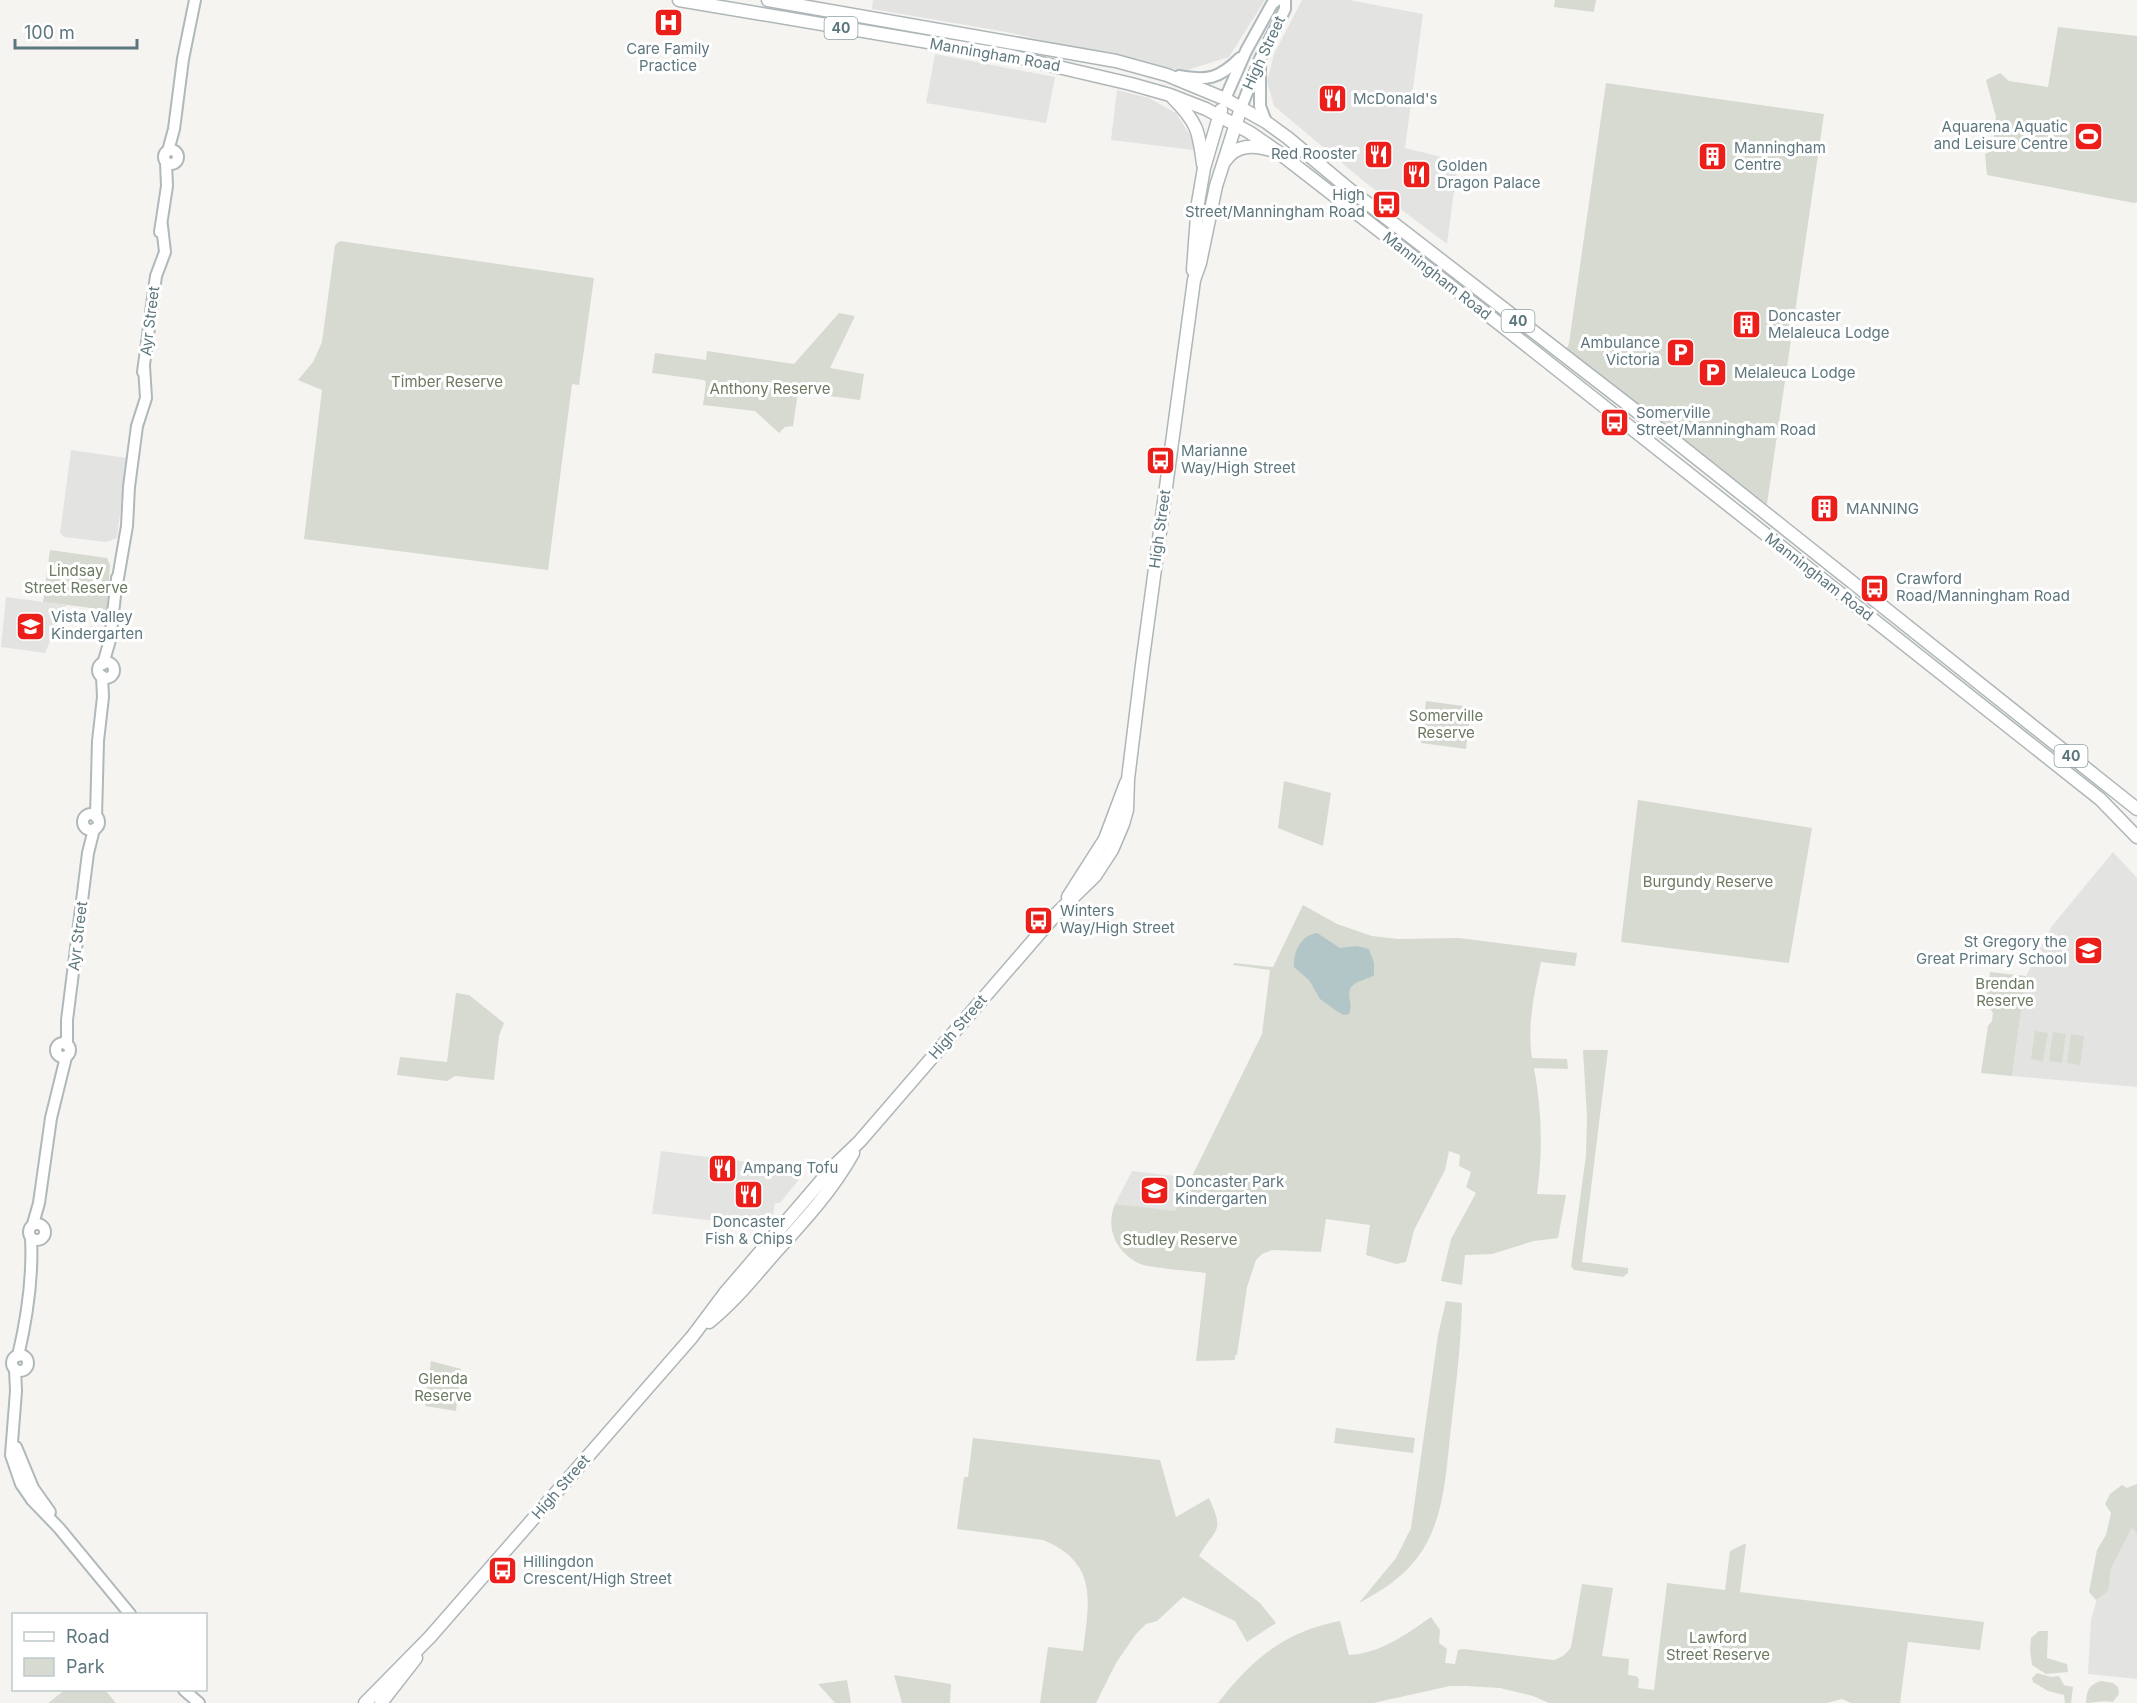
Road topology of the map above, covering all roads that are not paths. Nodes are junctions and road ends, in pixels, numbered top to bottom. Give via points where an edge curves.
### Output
1 (195, 0) edge
2 (679, 0) edge
3 (768, 0) edge
4 (1277, 0) edge
5 (1285, 0) edge
6 (1246, 51) junction
7 (1260, 59) junction
8 (1167, 75) junction
9 (1170, 95) junction
10 (1225, 99) junction
11 (1241, 108) junction
12 (1219, 117) junction
13 (1266, 122) junction
14 (1236, 125) junction
15 (1278, 152) junction
16 (1221, 166) junction
17 (1204, 168) junction
18 (1194, 280) junction
19 (1670, 437) junction
20 (1659, 451) junction
21 (1981, 684) junction
22 (1970, 697) junction
23 (2137, 809) edge
24 (2137, 837) edge
25 (129, 1613) edge
26 (430, 1637) junction
27 (186, 1691) edge
28 (200, 1703) edge
29 (365, 1703) edge
30 (381, 1703) edge

1 - 25 street, Ayr Street via 155,262 144,366 146,398 137,426 107,664 114,671 106,677 103,697 67,1020 39,1203 38,1225 45,1233 36,1238 22,1357 13,1360 19,1369 11,1455 21,1485
2 - 9 main road, Manningham Road / 40 via 1041,62
3 - 8 main road, Manningham Road / 40 via 1116,61
4 - 6 street, High Street
5 - 7 street, High Street via 1285,9
6 - 8 street via 1230,68 1207,79
6 - 10 street, High Street
7 - 11 street, High Street
7 - 13 street via 1261,111
8 - 10 main road, Manningham Road / 40
9 - 12 main road, Manningham Road / 40
9 - 17 main road via 1194,123
10 - 11 main road, Manningham Road / 40
10 - 12 main road, High Street
11 - 13 main road, Manningham Road / 40
11 - 14 main road, High Street
12 - 14 main road, Manningham Road / 40
12 - 17 main road, High Street
13 - 19 main road, Manningham Road / 40
14 - 15 main road, Manningham Road / 40
14 - 16 main road, High Street
15 - 16 main road via 1244,147 1233,152
15 - 20 main road, Manningham Road / 40
16 - 18 main road, High Street
17 - 18 main road, High Street via 1192,262
18 - 26 main road, High Street via 1127,810 1112,850 1095,876 1058,913 860,1141 847,1164 789,1237 719,1314 692,1336
19 - 20 main road
19 - 21 main road, Manningham Road / 40
20 - 22 main road, Manningham Road / 40
21 - 22 main road
21 - 23 main road, Manningham Road / 40
22 - 24 main road, Manningham Road / 40 via 2100,799
26 - 29 main road, High Street
26 - 30 main road, High Street
27 - 28 street

